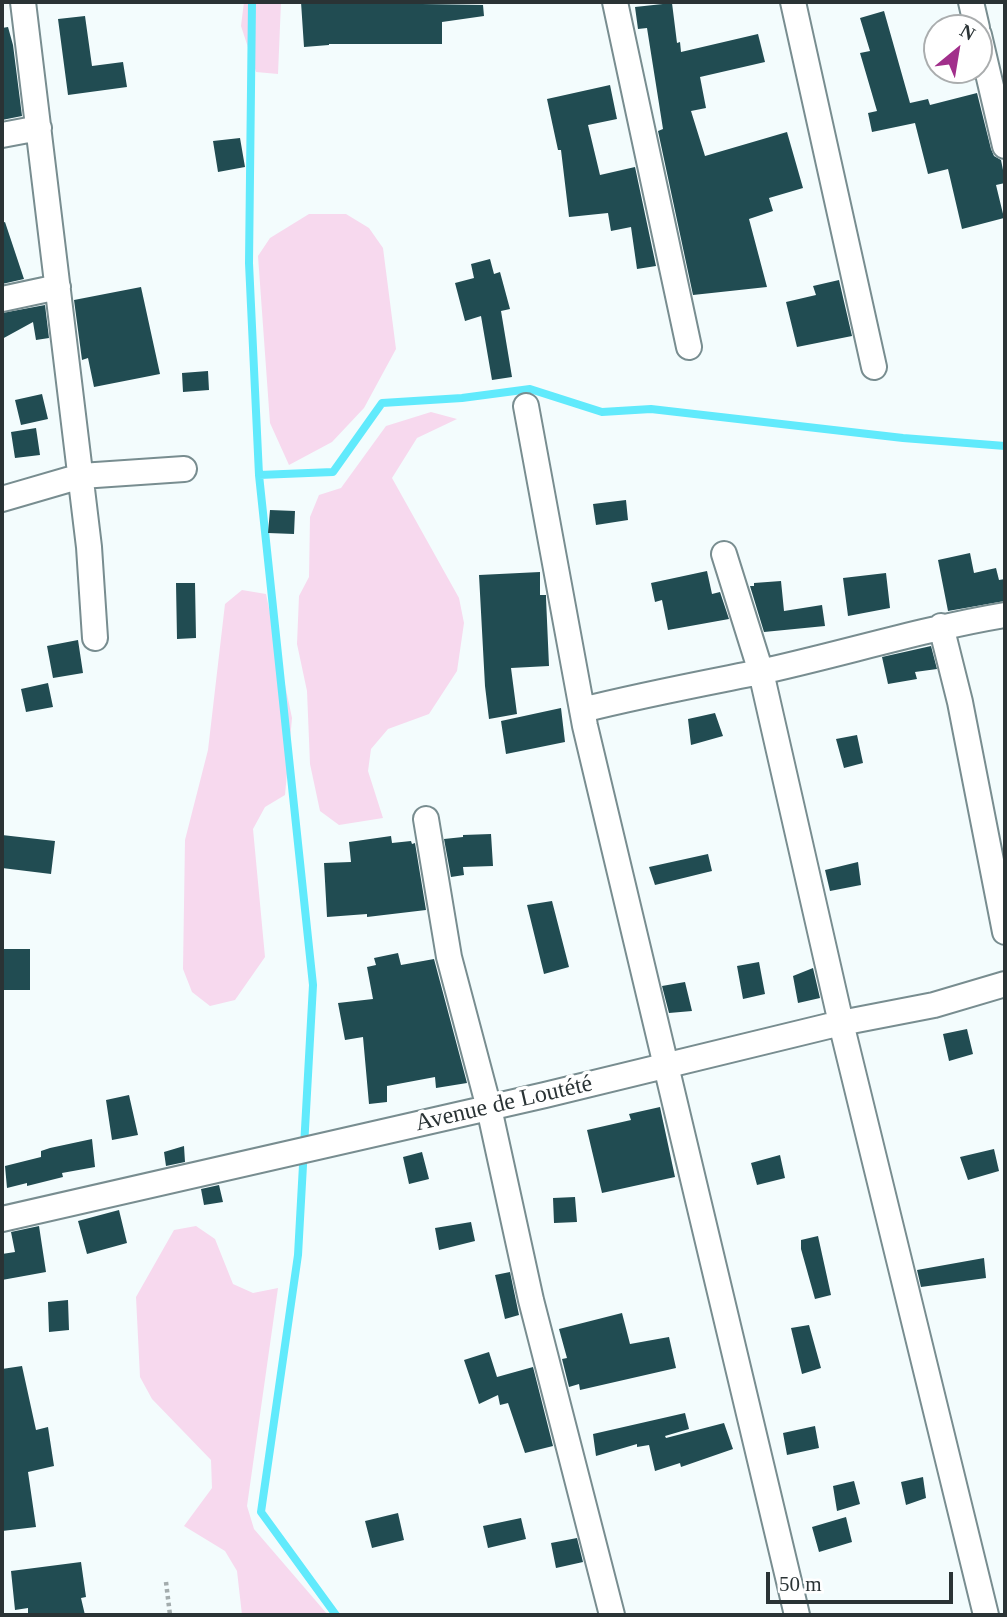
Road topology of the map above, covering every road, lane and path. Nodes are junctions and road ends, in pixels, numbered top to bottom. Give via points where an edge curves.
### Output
1 (23, 2) edge
2 (615, 2) edge
3 (793, 2) edge
4 (990, 84) edge
5 (39, 128) junction
6 (2, 135) edge
7 (1005, 146) edge
8 (58, 287) junction
9 (2, 299) edge
10 (689, 347) dead end
11 (874, 367) dead end
12 (526, 406) dead end
13 (184, 469) dead end
14 (81, 477) junction
15 (2, 499) edge
16 (723, 554) dead end
17 (1005, 615) edge
18 (941, 626) junction
19 (95, 638) dead end
20 (761, 671) junction
21 (582, 710) junction
22 (426, 819) dead end
23 (1005, 932) edge
24 (1005, 984) edge
25 (841, 1023) junction
26 (666, 1066) junction
27 (489, 1108) junction
28 (2, 1219) edge
29 (166, 1582) dead end
30 (170, 1615) edge
31 (612, 1615) edge
32 (797, 1615) edge
33 (986, 1615) edge

1 - 5 street
2 - 10 street
3 - 11 street
4 - 7 street
5 - 6 street
5 - 8 street
8 - 9 street
8 - 14 street
12 - 21 street
13 - 14 street
14 - 15 street
14 - 19 street
16 - 20 street
17 - 18 street
18 - 20 street
18 - 23 street
20 - 21 street
20 - 25 street
21 - 26 street
22 - 27 street via 449,957
24 - 25 street, Avenue de Loutété via 934,1005
25 - 26 street, Avenue de Loutété
25 - 33 street
26 - 27 street, Avenue de Loutété
26 - 32 street
27 - 28 street, Avenue de Loutété
27 - 31 street via 531,1300
29 - 30 path

